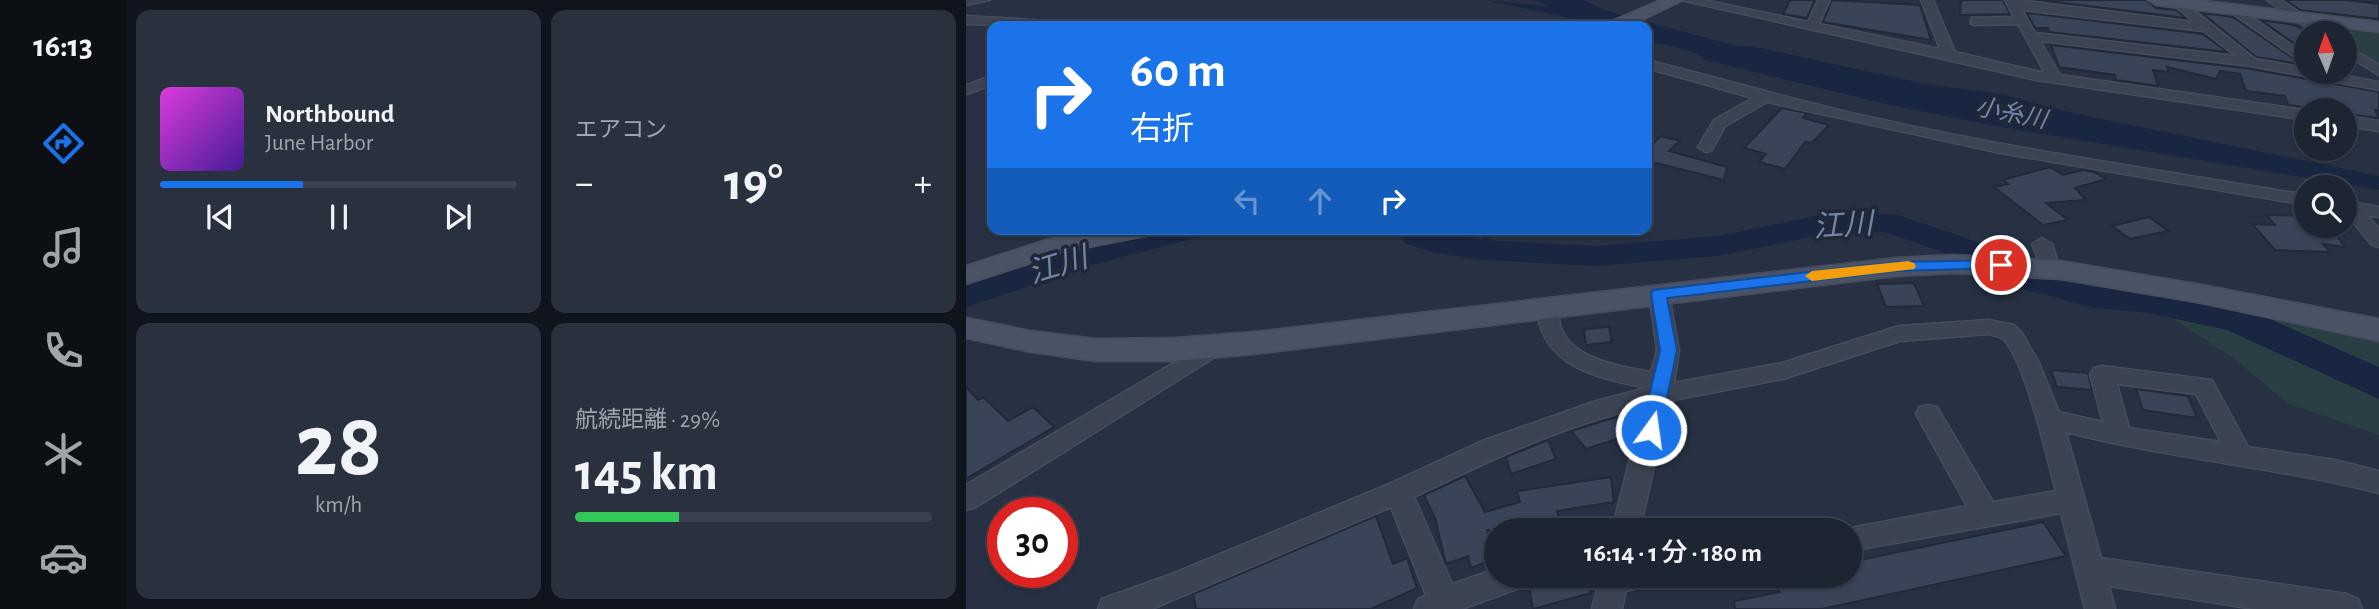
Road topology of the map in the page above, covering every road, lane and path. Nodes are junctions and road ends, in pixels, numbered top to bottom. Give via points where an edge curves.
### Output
1 (984, 0) edge
2 (1686, 0) edge
3 (1754, 0) edge
4 (1824, 0) edge
5 (1927, 0) edge
6 (2157, 0) edge
7 (2273, 0) edge
8 (2175, 1) edge
9 (966, 2) edge
10 (1670, 2) edge
11 (2012, 2) edge
12 (2233, 9) junction
13 (1745, 13) junction
14 (2298, 17) junction
15 (966, 20) edge
16 (2022, 20) junction
17 (987, 21) edge
18 (1627, 21) edge
19 (1975, 21) dead end
20 (2304, 21) edge
21 (1812, 26) junction
22 (2205, 27) junction
23 (2379, 27) edge
24 (2031, 36) junction
25 (2294, 52) edge
26 (1948, 55) junction
27 (2357, 56) edge
28 (2251, 62) junction
29 (1652, 65) edge
30 (2294, 69) edge
31 (2379, 71) edge
32 (2055, 79) junction
33 (2357, 81) edge
34 (987, 82) edge
35 (2379, 86) edge
36 (966, 90) edge
37 (1765, 97) junction
38 (2294, 113) edge
39 (2357, 123) edge
40 (2379, 126) edge
41 (1706, 148) dead end
42 (2294, 198) edge
43 (2357, 208) edge
44 (2379, 212) edge
45 (2357, 216) edge
46 (1109, 235) edge
47 (2379, 241) edge
48 (966, 275) edge
49 (1659, 294) junction
50 (1548, 308) junction
51 (966, 328) edge
52 (2379, 330) edge
53 (1218, 345) junction
54 (1661, 389) junction
55 (1928, 414) dead end
56 (2050, 419) junction
57 (2119, 436) junction
58 (2241, 457) junction
59 (2379, 482) edge
60 (1398, 492) junction
61 (966, 499) edge
62 (2071, 500) junction
63 (1986, 515) junction
64 (1629, 518) edge
65 (1862, 537) edge
66 (2090, 570) junction
67 (1484, 588) edge
68 (1616, 588) edge
69 (1174, 597) edge
70 (1436, 605) edge
71 (1113, 609) edge
72 (1607, 609) edge
73 (2100, 609) edge
74 (2347, 609) edge

1 - 9 street
2 - 13 street
3 - 13 street
4 - 21 street
5 - 26 street
6 - 8 street
7 - 14 street
8 - 12 street
8 - 22 street
10 - 18 street
11 - 16 street
11 - 22 street
12 - 14 street
12 - 25 street
13 - 21 street
14 - 20 street
14 - 23 street
15 - 17 street
16 - 19 street
16 - 24 street
21 - 26 street
22 - 28 street
24 - 28 street
24 - 32 street
26 - 32 street
27 - 31 street
28 - 30 street
29 - 37 street
32 - 38 street
33 - 35 street
34 - 36 street
37 - 41 street via 1719,123
37 - 42 street via 2001,148
39 - 40 street
43 - 44 street
45 - 47 street
46 - 48 street via 1062,244
49 - 50 street
49 - 52 street via 1896,267 2042,260
49 - 54 street via 1668,350
50 - 53 street
50 - 54 street via 1553,337 1566,350 1605,370
51 - 53 street via 1037,344 1088,349
53 - 61 street
54 - 56 street via 1783,371 1899,334 1989,327 2006,330 2014,338
54 - 60 street via 1491,448
54 - 64 street
55 - 63 street
56 - 57 street
56 - 62 street
57 - 58 street
57 - 58 street via 2102,374 2204,386
58 - 59 street
60 - 69 street
60 - 70 street
62 - 63 street
62 - 66 street
63 - 65 street
66 - 73 street
66 - 74 street
67 - 70 street
68 - 72 street
69 - 71 street

